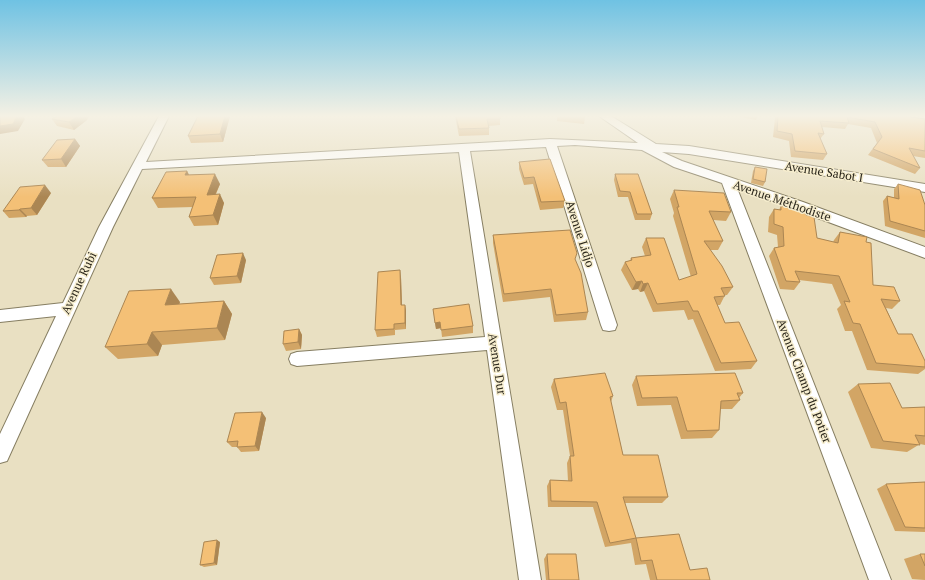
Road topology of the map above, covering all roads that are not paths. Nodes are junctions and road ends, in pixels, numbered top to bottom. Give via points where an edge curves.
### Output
1 (149, 143) edge
2 (532, 143) edge
3 (550, 143) edge
4 (576, 143) edge
5 (642, 143) edge
6 (646, 146) junction
7 (464, 147) junction
8 (137, 166) junction
9 (728, 182) junction
10 (925, 188) edge
11 (925, 253) edge
12 (66, 309) junction
13 (0, 316) edge
14 (609, 325) dead end
15 (493, 344) junction
16 (297, 359) dead end
17 (0, 454) edge
18 (530, 580) edge
19 (880, 580) edge

1 - 8 street, Avenue Rubi
2 - 7 street, Avenue Sabot I
3 - 14 street, Avenue Lidjo
4 - 6 street, Avenue Sabot I
5 - 6 street, Avenue Méthodiste
6 - 9 street, Avenue Méthodiste via 678,164
6 - 10 street, Avenue Sabot I via 690,150
7 - 8 street, Avenue Sabot I
7 - 15 street, Avenue Dur
8 - 12 street, Avenue Rubi
9 - 11 street, Avenue Méthodiste
9 - 19 street, Avenue Champ du Potier
12 - 13 street
12 - 17 street, Avenue Rubi
15 - 16 street
15 - 18 street, Avenue Dur

